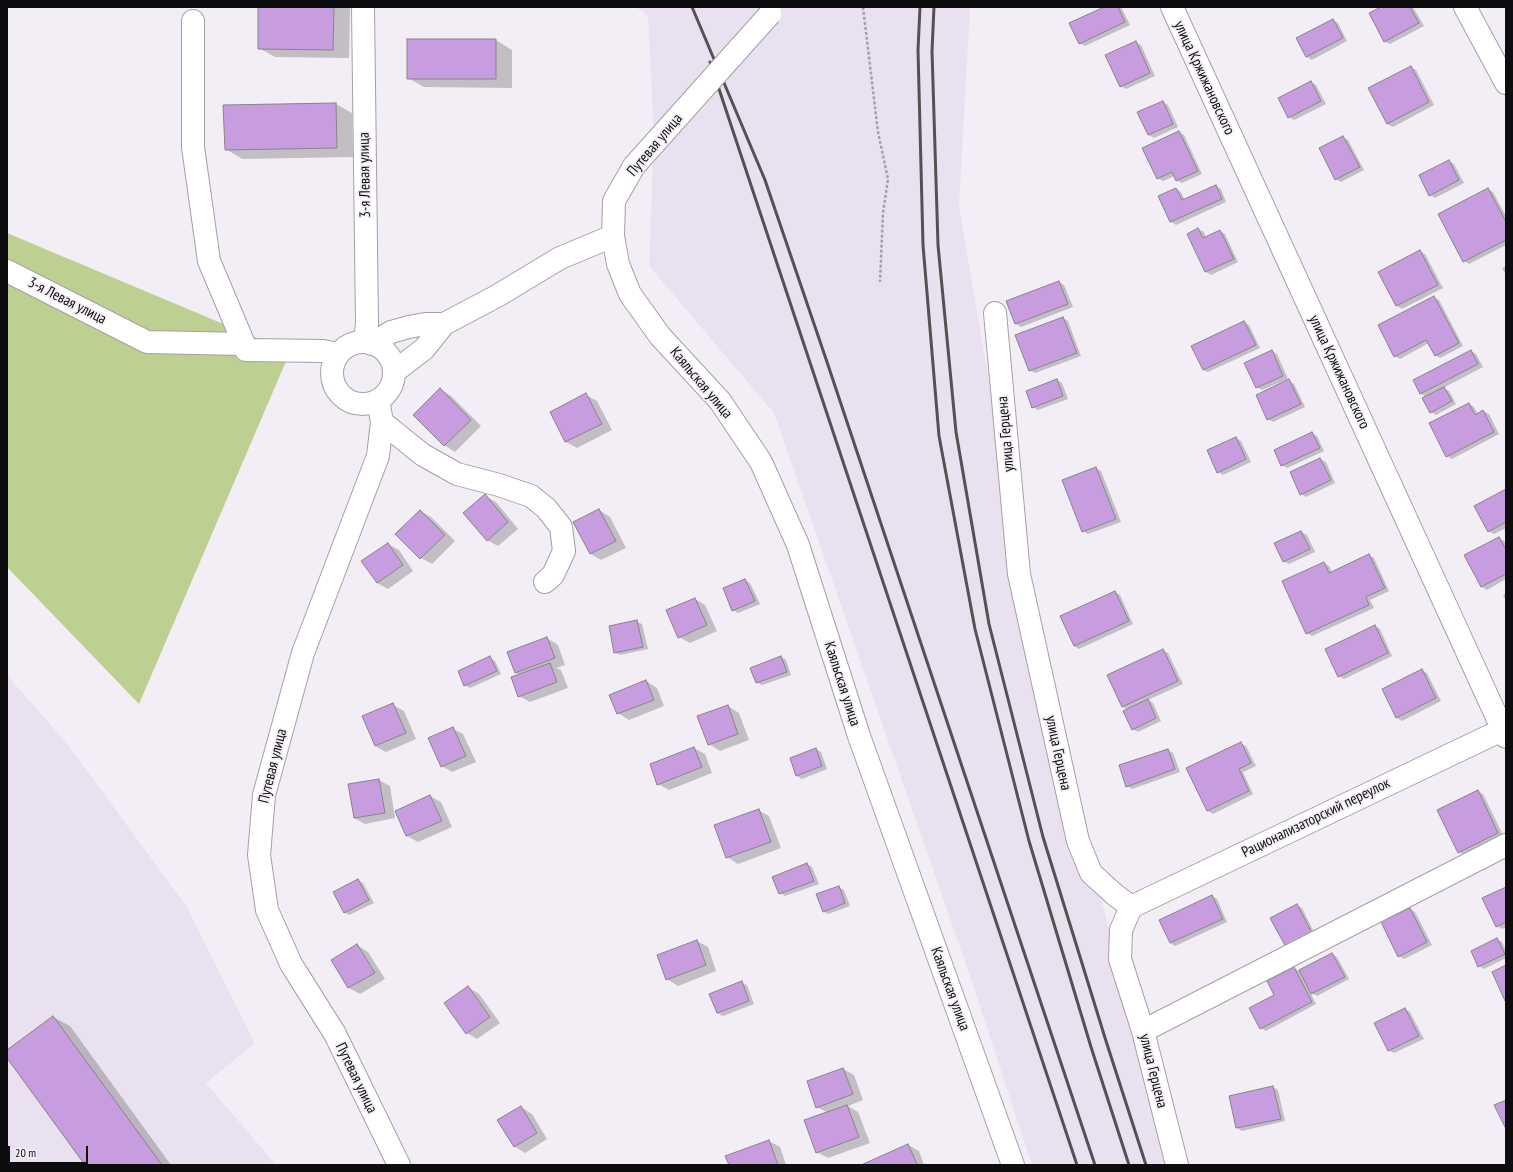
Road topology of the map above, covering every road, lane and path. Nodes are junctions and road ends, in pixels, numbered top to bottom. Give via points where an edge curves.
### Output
1 (363, 7) edge
2 (863, 7) edge
3 (1172, 7) edge
4 (1465, 7) edge
5 (772, 10) edge
6 (193, 21) dead end
7 (1506, 83) edge
8 (613, 236) junction
9 (7, 271) edge
10 (880, 282) dead end
11 (995, 313) dead end
12 (444, 324) junction
13 (368, 343) junction
14 (244, 344) junction
15 (338, 354) junction
16 (394, 372) junction
17 (378, 400) junction
18 (382, 422) junction
19 (546, 582) dead end
20 (1504, 734) edge
21 (1506, 845) edge
22 (1131, 907) junction
23 (1143, 1031) junction
24 (399, 1165) edge
25 (1014, 1165) edge
26 (1177, 1165) edge

1 - 13 street, 3-я Левая улица
2 - 10 path via 878,132 888,179 883,213
3 - 20 street, улица Кржижановского
4 - 7 street
5 - 8 street, Путевая улица, bridge via 634,166 614,201
6 - 14 street via 193,147 209,261
8 - 12 street via 560,258
8 - 25 street, Каяльская улица via 618,264 630,294 660,336 720,401 761,462 798,545 859,736
9 - 14 street, 3-я Левая улица via 147,342
11 - 22 street, улица Герцена via 1019,574 1078,841 1091,872
12 - 13 street via 410,327 391,332
12 - 16 street via 424,349
13 - 15 street via 350,344
13 - 16 street via 379,346 389,357
14 - 15 street, 3-я Левая улица via 246,350 323,350
15 - 17 street via 332,367 333,382 340,395 353,403 368,404
16 - 17 street via 391,386
17 - 18 street, Путевая улица
18 - 19 street via 423,454 457,474 499,484 531,496 546,508 562,528 564,551 553,575
18 - 24 street, Путевая улица via 378,456 303,653 264,795 259,855 268,910 291,964 335,1034
20 - 22 street, Рационализаторский переулок
21 - 23 street
22 - 23 street, улица Герцена via 1121,930 1120,959
23 - 26 street, улица Герцена

